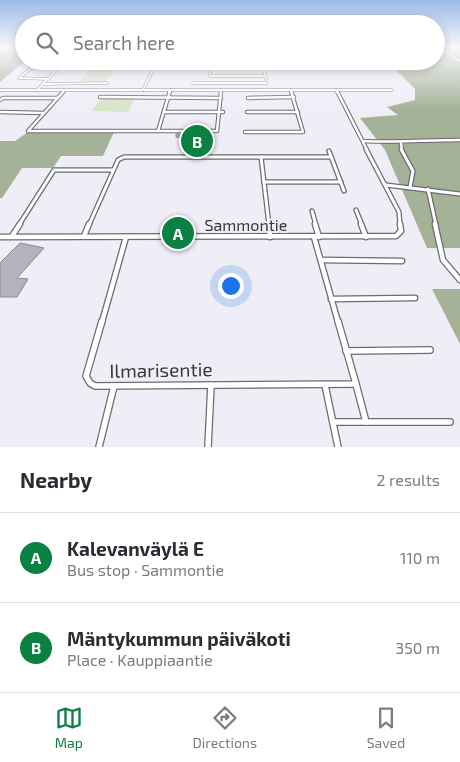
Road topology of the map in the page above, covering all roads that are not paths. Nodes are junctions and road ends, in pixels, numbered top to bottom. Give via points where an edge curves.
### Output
1 (29, 70) edge
2 (56, 70) edge
3 (153, 70) edge
4 (211, 70) edge
5 (264, 70) edge
6 (265, 76) junction
7 (48, 78) junction
8 (193, 83) dead end
9 (267, 83) junction
10 (43, 84) junction
11 (107, 84) dead end
12 (0, 90) edge
13 (36, 90) junction
14 (64, 90) junction
15 (143, 90) junction
16 (170, 90) junction
17 (268, 90) junction
18 (291, 90) junction
19 (336, 90) junction
20 (392, 90) dead end
21 (221, 91) dead end
22 (100, 97) dead end
23 (168, 97) junction
24 (57, 98) junction
25 (220, 98) junction
26 (248, 98) dead end
27 (294, 98) junction
28 (0, 100) edge
29 (0, 112) edge
30 (44, 112) junction
31 (164, 112) junction
32 (221, 112) junction
33 (246, 112) dead end
34 (298, 112) junction
35 (158, 131) junction
36 (245, 132) dead end
37 (460, 140) edge
38 (363, 141) junction
39 (401, 143) junction
40 (329, 151) dead end
41 (261, 157) junction
42 (331, 157) junction
43 (113, 170) junction
44 (264, 182) junction
45 (341, 182) junction
46 (386, 185) junction
47 (410, 186) junction
48 (428, 189) junction
49 (344, 191) dead end
50 (460, 194) edge
51 (356, 210) dead end
52 (312, 211) dead end
53 (401, 231) joint
54 (12, 236) junction
55 (84, 236) junction
56 (0, 237) edge
57 (126, 237) junction
58 (270, 237) junction
59 (317, 237) junction
60 (366, 237) junction
61 (321, 260) junction
62 (402, 261) dead end
63 (460, 280) edge
64 (331, 298) junction
65 (415, 298) dead end
66 (346, 350) junction
67 (430, 350) dead end
68 (356, 384) junction
69 (211, 385) junction
70 (114, 386) junction
71 (325, 386) junction
72 (334, 422) junction
73 (366, 422) junction
74 (450, 422) dead end
75 (98, 447) edge
76 (208, 447) edge
77 (338, 447) edge

1 - 7 street via 19,78
2 - 7 street
3 - 15 street
4 - 6 street via 210,76
5 - 6 street
6 - 9 street
7 - 10 street
8 - 9 street
9 - 17 street
10 - 11 street
10 - 13 street
12 - 13 street
13 - 14 street
14 - 15 street
14 - 24 street
15 - 16 street
16 - 17 street
16 - 23 street
17 - 18 street
18 - 19 street
18 - 27 street
19 - 20 street
19 - 38 street
21 - 25 street
22 - 23 street
23 - 25 street
23 - 31 street
24 - 28 street
24 - 30 street
25 - 32 street
26 - 27 street
27 - 34 street
29 - 30 street
30 - 35 street via 28,131
31 - 32 street
31 - 35 street
32 - 35 street via 217,131
33 - 34 street
34 - 36 street via 303,132
37 - 39 street
38 - 39 street
38 - 46 street
39 - 47 street via 413,171
40 - 42 street
41 - 42 street
41 - 43 street via 124,157 118,160
41 - 44 street
42 - 45 street
43 - 54 street via 54,170
43 - 55 street
44 - 45 street
44 - 58 street
45 - 49 street
46 - 47 street
46 - 53 street via 399,212
47 - 48 street
48 - 50 street
48 - 63 street via 443,260
51 - 60 street
52 - 59 street
53 - 60 street, Sammontie via 394,237
54 - 55 street, Sammontie
54 - 56 street, Sammontie
55 - 57 street, Sammontie
57 - 58 street, Sammontie
57 - 70 street, Ilmarisentie via 86,376 95,386
58 - 59 street, Sammontie
59 - 60 street, Sammontie
59 - 61 street
61 - 62 street
61 - 64 street
64 - 65 street
64 - 66 street
66 - 67 street
66 - 68 street
68 - 71 street, Ilmarisentie
68 - 73 street
69 - 70 street, Ilmarisentie
69 - 71 street, Ilmarisentie
69 - 76 street
70 - 75 street
71 - 72 street
72 - 73 street
72 - 77 street
73 - 74 street

